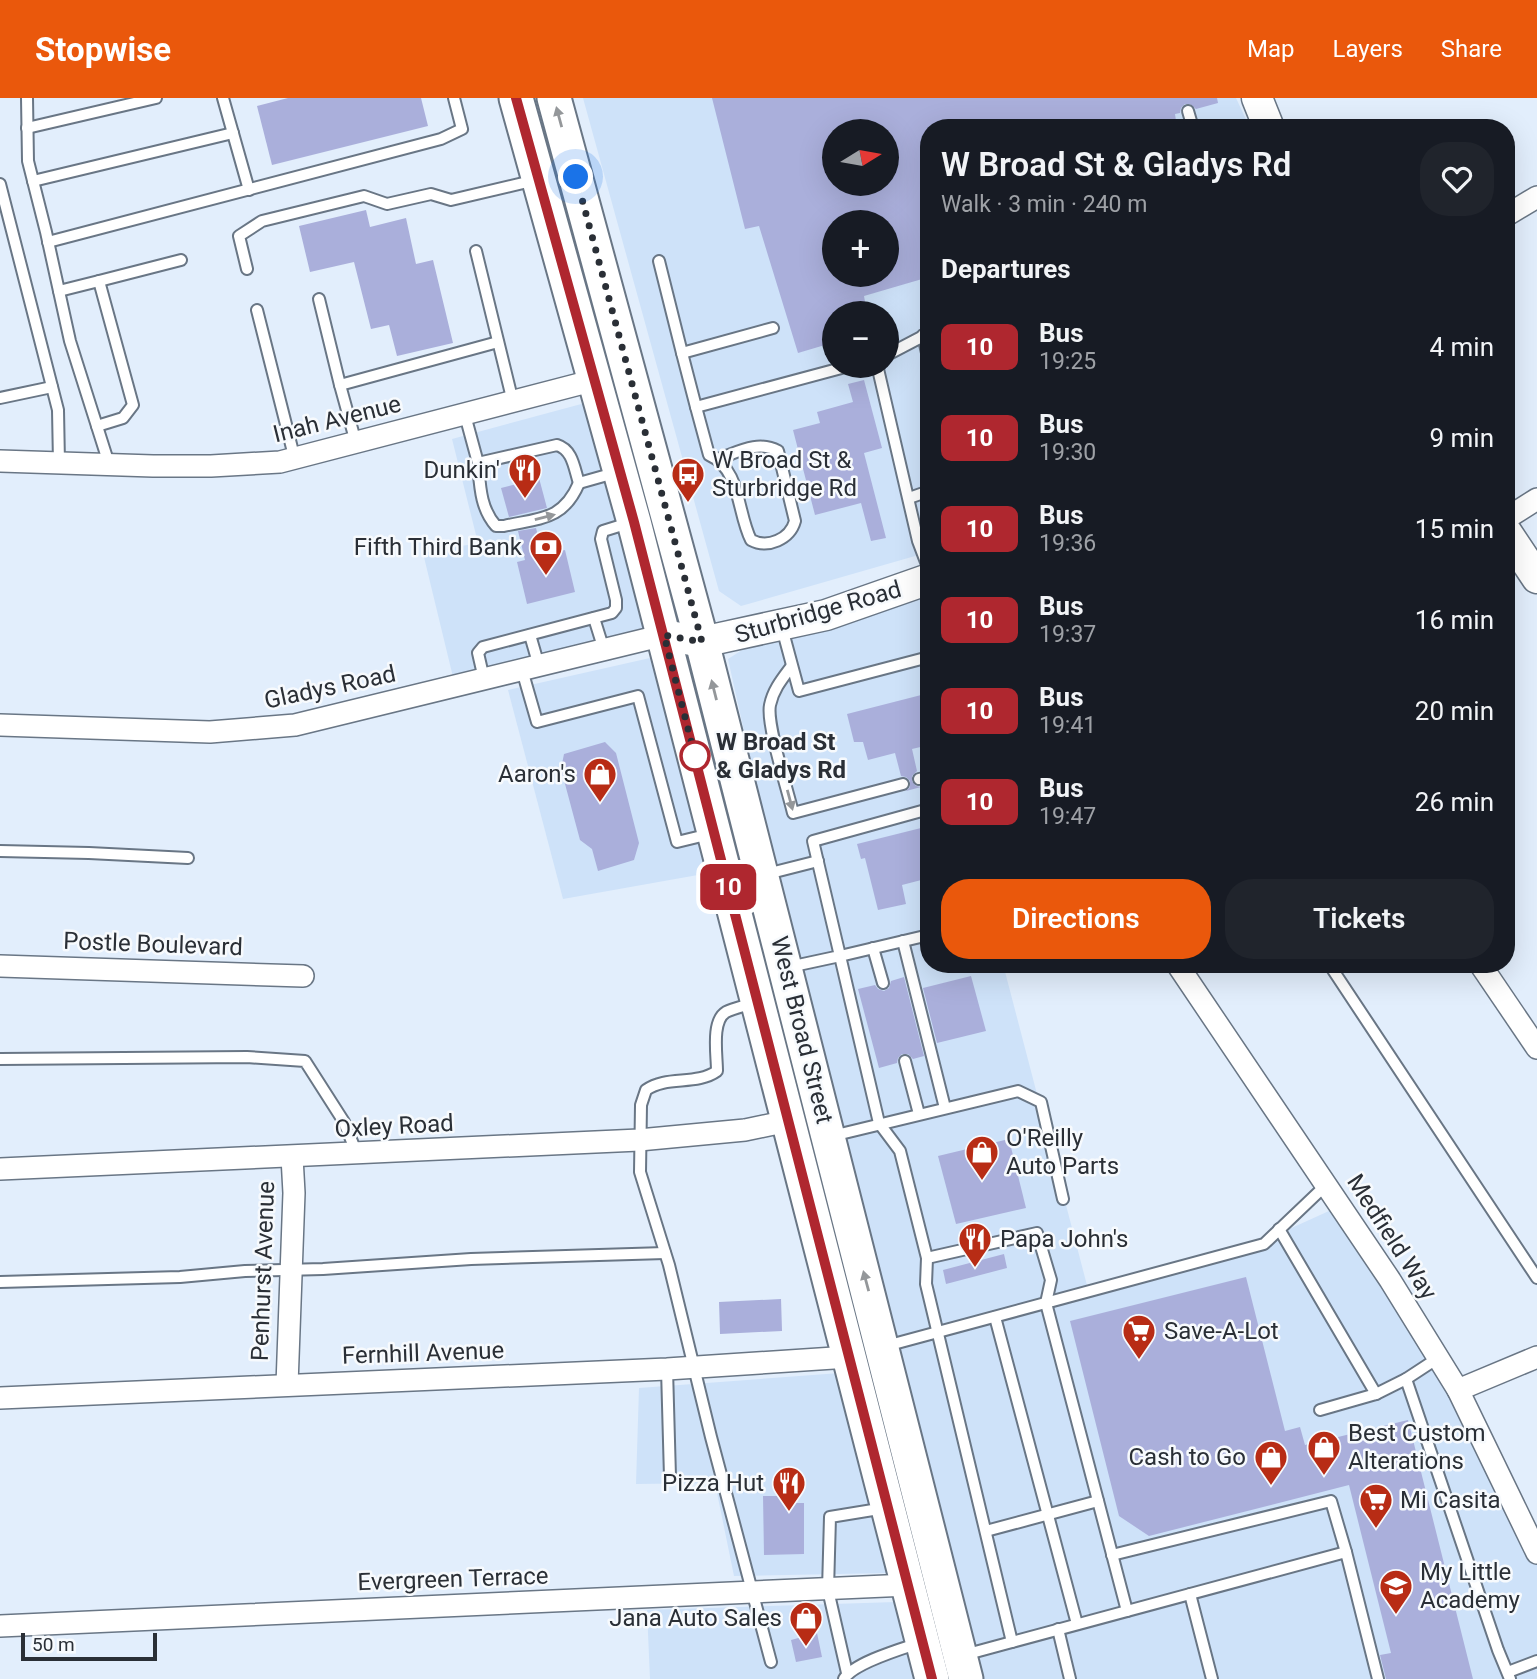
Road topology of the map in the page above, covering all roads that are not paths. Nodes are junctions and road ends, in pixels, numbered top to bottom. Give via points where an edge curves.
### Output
1 (27, 98) edge
2 (156, 98) edge
3 (223, 98) edge
4 (454, 98) edge
5 (516, 98) edge
6 (554, 98) edge
7 (1257, 98) edge
8 (1188, 111) dead end
9 (1190, 119) edge
10 (1265, 119) edge
11 (27, 128) junction
12 (233, 133) junction
13 (538, 180) junction
14 (33, 181) junction
15 (0, 184) edge
16 (249, 190) junction
17 (1537, 197) edge
18 (1515, 210) edge
19 (48, 242) junction
20 (476, 251) dead end
21 (181, 260) dead end
22 (659, 261) dead end
23 (247, 269) dead end
24 (99, 281) junction
25 (59, 292) junction
26 (319, 299) dead end
27 (257, 310) dead end
28 (773, 328) dead end
29 (920, 337) edge
30 (498, 342) junction
31 (899, 349) edge
32 (682, 353) junction
33 (822, 373) edge
34 (880, 378) edge
35 (595, 380) junction
36 (340, 384) junction
37 (52, 387) junction
38 (0, 398) edge
39 (513, 402) junction
40 (696, 407) junction
41 (465, 415) junction
42 (97, 426) junction
43 (356, 443) junction
44 (718, 459) junction
45 (295, 460) junction
46 (0, 461) edge
47 (59, 463) junction
48 (478, 463) junction
49 (109, 464) junction
50 (621, 472) junction
51 (579, 483) junction
52 (920, 494) edge
53 (909, 498) junction
54 (1537, 499) edge
55 (1515, 513) edge
56 (634, 522) junction
57 (1515, 545) edge
58 (920, 550) edge
59 (1537, 578) edge
60 (920, 583) edge
61 (594, 618) junction
62 (781, 625) junction
63 (530, 635) junction
64 (664, 635) junction
65 (702, 642) junction
66 (604, 650) junction
67 (920, 659) edge
68 (791, 667) junction
69 (531, 668) junction
70 (484, 679) junction
71 (0, 725) edge
72 (903, 784) dead end
73 (920, 811) edge
74 (714, 833) junction
75 (0, 851) edge
76 (188, 858) dead end
77 (818, 860) junction
78 (762, 875) junction
79 (725, 876) junction
80 (920, 937) edge
81 (903, 941) junction
82 (873, 948) junction
83 (840, 956) junction
84 (0, 966) edge
85 (786, 968) junction
86 (1183, 973) edge
87 (1335, 973) edge
88 (1486, 973) edge
89 (303, 976) dead end
90 (883, 983) dead end
91 (758, 1002) junction
92 (1537, 1048) edge
93 (0, 1059) edge
94 (905, 1061) dead end
95 (945, 1108) junction
96 (919, 1114) junction
97 (788, 1121) junction
98 (879, 1124) junction
99 (829, 1137) junction
100 (639, 1140) junction
101 (357, 1154) junction
102 (292, 1157) junction
103 (0, 1169) edge
104 (1326, 1185) junction
105 (1063, 1199) dead end
106 (1279, 1229) junction
107 (665, 1253) junction
108 (927, 1258) junction
109 (291, 1270) junction
110 (1537, 1278) edge
111 (0, 1282) edge
112 (1046, 1303) junction
113 (995, 1317) junction
114 (938, 1333) junction
115 (883, 1347) junction
116 (849, 1357) junction
117 (1537, 1357) edge
118 (1438, 1358) junction
119 (694, 1368) junction
120 (667, 1369) junction
121 (1406, 1378) junction
122 (287, 1385) junction
123 (1458, 1390) junction
124 (1376, 1394) junction
125 (0, 1398) edge
126 (1320, 1410) dead end
127 (670, 1477) dead end
128 (1098, 1501) junction
129 (888, 1507) junction
130 (1048, 1514) junction
131 (986, 1531) junction
132 (1346, 1552) junction
133 (1537, 1553) edge
134 (1112, 1555) junction
135 (908, 1585) junction
136 (828, 1590) junction
137 (753, 1593) junction
138 (1191, 1594) junction
139 (949, 1607) junction
140 (1127, 1611) junction
141 (1077, 1624) junction
142 (0, 1626) edge
143 (1058, 1629) junction
144 (922, 1641) junction
145 (1012, 1642) junction
146 (1537, 1661) edge
147 (771, 1662) dead end
148 (963, 1667) edge
149 (1509, 1675) edge
150 (846, 1676) edge
151 (932, 1679) edge
152 (1070, 1679) edge
153 (1212, 1679) edge
154 (1378, 1679) edge

1 - 11 lane
2 - 11 lane
3 - 12 lane
4 - 16 lane via 462,129 441,139
5 - 13 main road, West Broad Street
65 -> 6 main road, West Broad Street
7 - 10 street
8 - 9 lane
11 - 14 lane
12 - 14 lane
12 - 16 lane
13 - 23 lane via 451,200 431,194 387,204 364,197 262,221 239,236
13 - 35 main road, West Broad Street
14 - 19 lane
15 - 37 lane
16 - 19 lane
17 - 18 street
19 - 25 lane
20 - 30 lane
21 - 24 lane
22 - 32 lane
24 - 25 lane
24 - 42 lane via 132,405 123,418
25 - 42 lane
26 - 36 lane
27 - 45 lane
28 - 32 lane
29 - 31 lane
30 - 36 lane
30 - 39 lane
32 - 40 lane
33 - 40 lane
34 - 53 lane
35 - 39 street, Inah Avenue
35 - 50 main road, West Broad Street
36 - 43 lane
37 - 38 lane
37 - 47 lane via 58,410
39 - 41 street, Inah Avenue
40 - 44 lane via 709,455
41 - 43 street, Inah Avenue
41 - 48 lane
42 - 49 lane
43 - 45 street, Inah Avenue
44 - 44 lane via 732,477 751,540 774,542 788,535 795,521 778,451 760,445
45 - 49 street, Inah Avenue via 211,466
46 - 47 street, Inah Avenue
47 - 49 street, Inah Avenue
48 - 51 lane via 557,445 570,455
48 -> 51 lane via 482,503 496,526 555,515 572,499
50 - 51 lane
50 - 56 main road, West Broad Street
52 - 53 lane
53 - 58 lane
54 - 55 street
56 - 61 lane via 603,531 616,608
56 - 64 main road, West Broad Street
57 - 59 street
60 - 62 street, Sturbridge Road
61 - 63 lane
61 - 66 lane
62 - 65 street, Sturbridge Road
62 - 68 lane
63 - 69 lane
63 - 70 lane via 481,649
64 - 65 street, Sturbridge Road
64 - 66 street, Gladys Road
64 - 74 main road, West Broad Street
78 -> 65 main road, West Broad Street
66 - 69 street, Gladys Road
67 - 68 lane via 799,691
68 -> 72 lane via 769,707 793,813
69 - 70 street, Gladys Road
69 - 74 lane via 537,722 638,696 677,842
70 - 71 street, Gladys Road via 274,728 210,732
73 - 77 lane via 813,841
74 - 79 main road, West Broad Street
75 - 76 lane
77 - 78 lane
77 - 83 lane
78 - 85 main road, West Broad Street
79 - 91 main road, West Broad Street
79 - 99 main road via 748,914 810,1121 817,1132
80 - 81 lane
81 - 82 lane
81 - 95 lane
82 - 83 lane
82 - 90 lane
83 - 85 lane
83 - 98 lane
84 - 89 street, Postle Boulevard
85 - 99 main road, West Broad Street
86 - 104 street, Medfield Way
87 - 110 lane
88 - 92 street
91 - 97 main road, West Broad Street
91 - 100 lane via 719,1018 717,1072 646,1090
93 - 101 lane via 247,1057 306,1061 344,1122
94 - 96 lane
95 - 96 lane
95 - 105 lane via 1018,1091 1041,1102
96 - 98 lane
97 - 100 street, Oxley Road
97 - 116 main road, West Broad Street
98 - 99 lane
98 - 108 lane via 900,1151
115 -> 99 main road, West Broad Street
100 - 101 street, Oxley Road
100 - 107 lane via 640,1172
101 - 102 street, Oxley Road
102 - 103 street, Oxley Road
102 - 109 street, Penhurst Avenue
104 - 106 lane
104 - 118 street, Medfield Way
106 - 112 lane via 1264,1244
106 - 124 lane
107 - 109 lane
107 - 119 lane
108 - 112 lane via 1037,1233 1051,1280
108 - 114 lane via 926,1284
109 - 111 lane
109 - 122 street, Penhurst Avenue
112 - 113 lane
112 - 128 lane
113 - 114 lane
113 - 130 lane
114 - 115 lane
114 - 131 lane
115 - 139 main road, West Broad Street
116 - 119 street, Fernhill Avenue
116 - 129 main road, West Broad Street
116 - 139 main road via 868,1374 878,1400 926,1581
117 - 123 street
118 - 121 lane
118 - 123 street, Medfield Way
119 - 120 street, Fernhill Avenue
119 - 137 lane
120 - 122 street, Fernhill Avenue
120 - 127 lane
121 - 124 lane
121 - 149 lane
122 - 125 street, Fernhill Avenue
123 - 133 street, Medfield Way
124 - 126 lane
128 - 130 lane
128 - 134 lane
129 - 135 main road, West Broad Street
129 - 136 lane via 830,1517
130 - 131 lane
130 - 141 lane
131 - 145 lane
132 - 134 lane via 1331,1502
132 - 138 lane
132 - 154 lane
134 - 140 lane
135 - 136 street, Evergreen Terrace
135 - 144 main road, West Broad Street
136 - 137 street, Evergreen Terrace
136 - 150 lane
137 - 142 street, Evergreen Terrace
137 - 147 lane
138 - 140 lane
138 - 153 lane
139 - 148 main road, West Broad Street
140 - 141 lane
141 - 143 lane
143 - 145 lane
143 - 152 lane
144 - 150 lane
144 - 151 main road, West Broad Street
145 - 148 lane
146 - 149 lane

